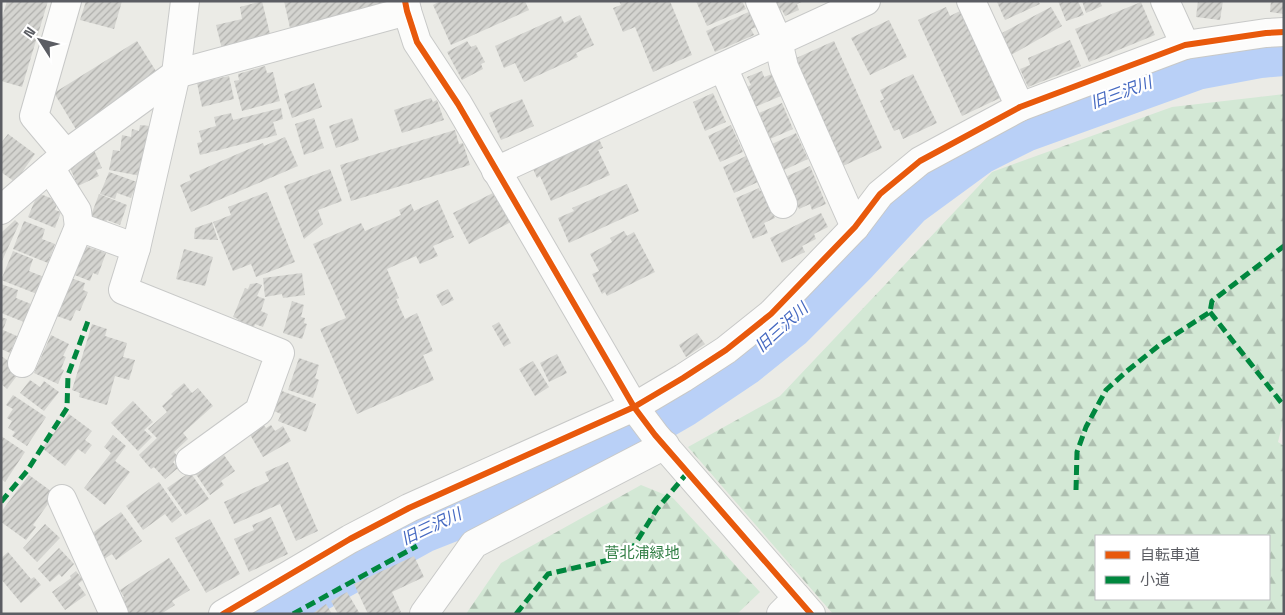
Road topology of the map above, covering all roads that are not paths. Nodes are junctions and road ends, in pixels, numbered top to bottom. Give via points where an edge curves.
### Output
1 (67, 1) edge
2 (185, 1) edge
3 (760, 1) edge
4 (866, 1) edge
5 (971, 1) edge
6 (1165, 1) edge
7 (406, 6) edge
8 (1284, 32) edge
9 (778, 42) junction
10 (1185, 45) junction
11 (723, 67) junction
12 (176, 74) junction
13 (1020, 107) junction
14 (58, 161) junction
15 (496, 171) junction
16 (783, 204) dead end
17 (1, 210) edge
18 (79, 226) junction
19 (855, 227) junction
20 (136, 248) junction
21 (22, 363) dead end
22 (634, 408) junction
23 (660, 440) junction
24 (190, 461) dead end
25 (62, 499) dead end
26 (796, 609) edge
27 (114, 614) edge
28 (223, 614) edge
29 (424, 614) edge

1 - 14 street via 34,116
2 - 12 street
3 - 9 street
4 - 9 street
5 - 13 street
6 - 10 street
7 - 12 street
7 - 15 street via 417,42 458,104
8 - 10 street
9 - 11 street
9 - 19 street via 784,67
10 - 13 street
11 - 15 street
11 - 16 street
12 - 14 street
12 - 20 street
13 - 19 street via 920,161 880,194
14 - 17 street
14 - 18 street via 77,211
15 - 22 street
18 - 20 street
18 - 21 street
19 - 22 street via 771,314 726,350
20 - 24 street via 123,290 280,353 259,411
22 - 23 street
22 - 28 street via 409,508
23 - 26 street
23 - 29 street via 474,544
25 - 27 street

